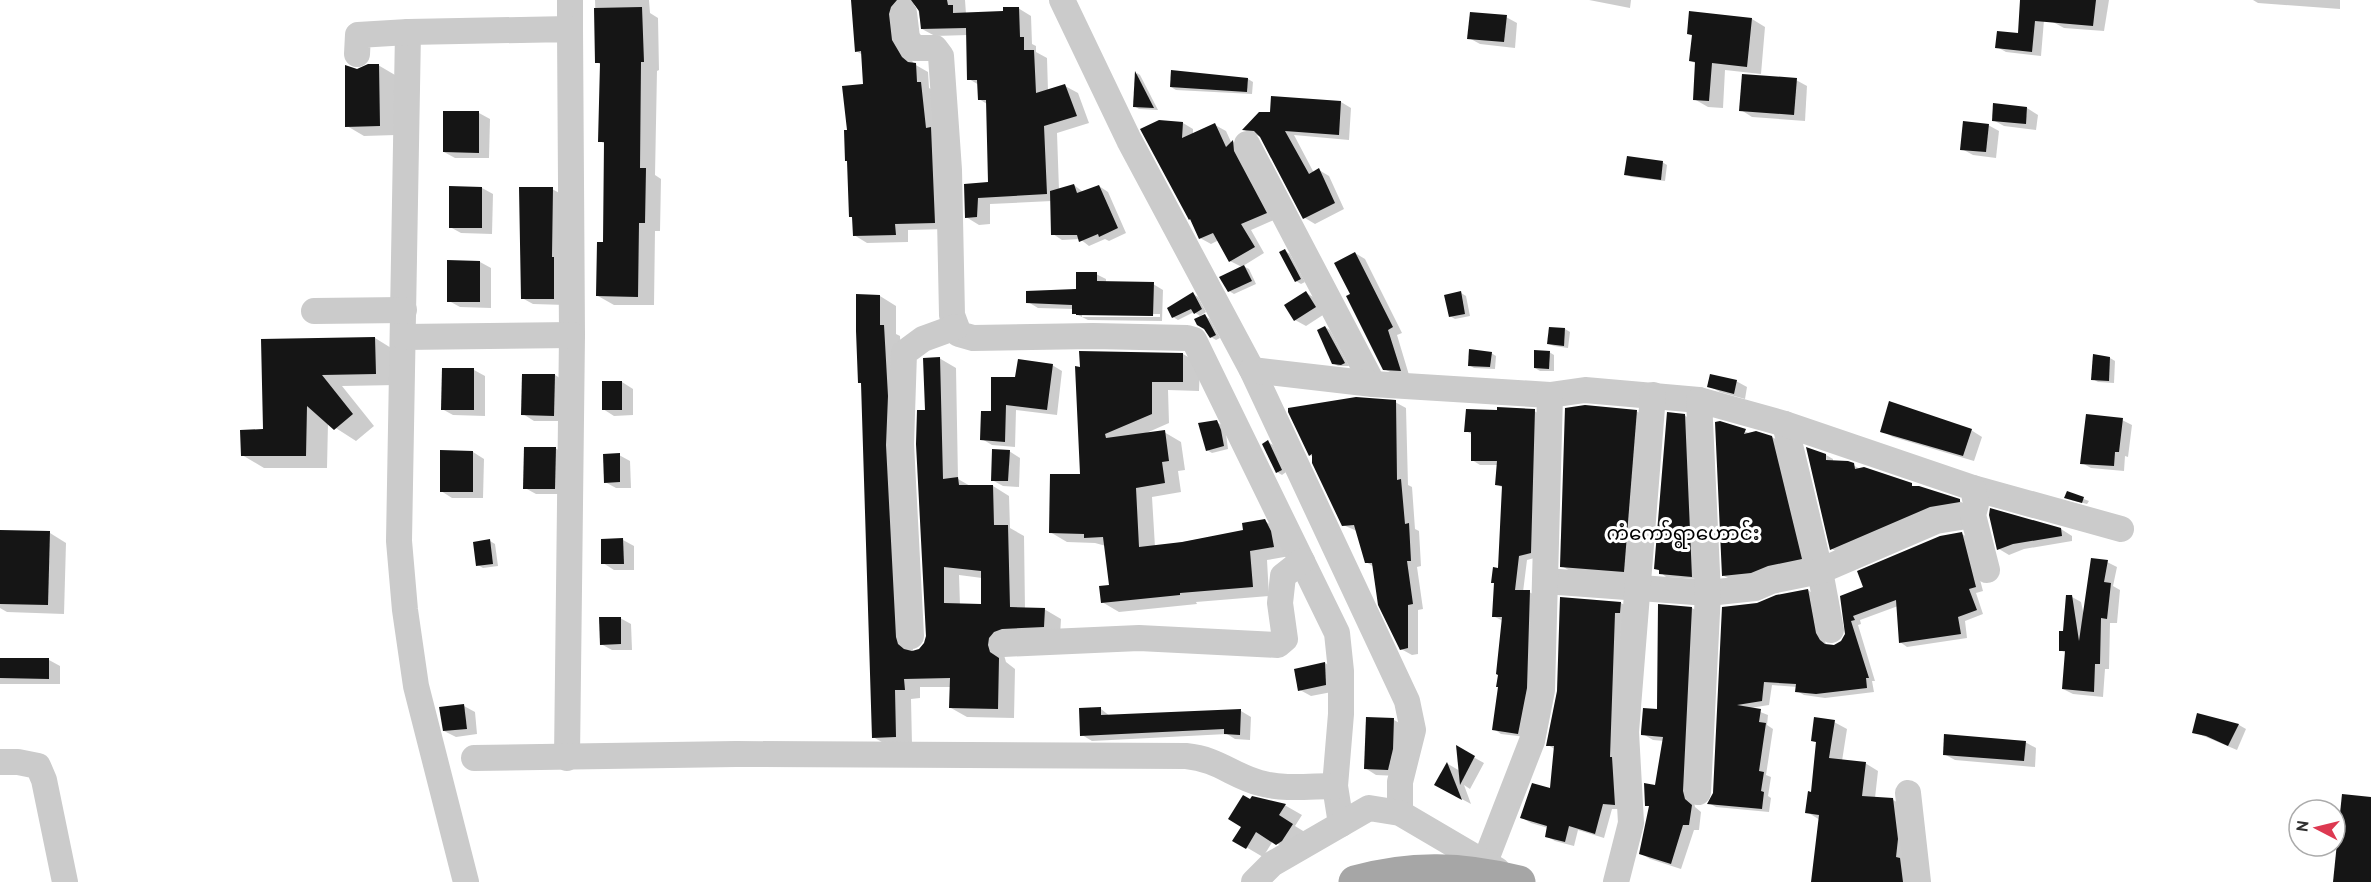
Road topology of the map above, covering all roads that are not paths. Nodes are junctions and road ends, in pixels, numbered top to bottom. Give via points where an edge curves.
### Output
1 (570, 0) edge
2 (1062, 0) edge
3 (904, 12) dead end
4 (570, 29) junction
5 (408, 32) junction
6 (357, 54) dead end
7 (1247, 144) dead end
8 (404, 310) junction
9 (314, 311) dead end
10 (956, 327) junction
11 (572, 335) junction
12 (403, 337) junction
13 (1252, 370) junction
14 (1373, 384) junction
15 (1550, 395) junction
16 (1653, 395) junction
17 (1699, 400) junction
18 (1785, 424) junction
19 (1973, 488) junction
20 (1973, 515) junction
21 (2121, 529) dead end
22 (1302, 561) junction
23 (1987, 570) dead end
24 (1820, 571) junction
25 (1545, 581) junction
26 (1638, 586) junction
27 (1708, 593) junction
28 (1831, 630) dead end
29 (911, 636) dead end
30 (1003, 644) dead end
31 (474, 758) dead end
32 (567, 758) junction
33 (0, 762) edge
34 (1335, 786) junction
35 (1698, 792) dead end
36 (1908, 794) dead end
37 (1400, 813) junction
38 (1341, 824) junction
39 (1485, 862) junction
40 (65, 882) edge
41 (466, 882) edge
42 (1254, 882) edge
43 (1355, 882) edge
44 (1518, 882) edge
45 (1616, 882) edge
46 (1918, 882) edge

1 - 4 street
2 - 13 street via 1129,140
3 - 10 street via 907,38 914,48 935,48 941,56 949,170 952,315
4 - 5 street
4 - 11 street
5 - 6 street via 358,35
5 - 8 street
7 - 14 street
8 - 9 street
8 - 12 street
10 - 22 street via 959,334 973,338 1094,336 1194,340
10 - 29 street via 923,339 904,353 901,444
11 - 12 street
11 - 32 street
12 - 41 street via 399,541 405,610 416,686
13 - 14 street
13 - 37 street via 1407,701 1413,730 1400,782
14 - 15 street
15 - 16 street via 1585,390
15 - 25 street
16 - 17 street
16 - 26 street
17 - 18 street
17 - 27 street
18 - 19 street
18 - 24 street
19 - 20 street via 1977,504
19 - 21 street
20 - 23 street
20 - 24 street via 1936,521
22 - 30 street via 1283,576 1280,603 1286,639 1278,645 1139,638
22 - 34 street via 1337,633 1341,714
24 - 27 street via 1755,588
24 - 28 street
25 - 26 street
25 - 39 street via 1542,690 1532,741
26 - 27 street
26 - 45 street via 1626,732 1631,823
27 - 35 street
31 - 32 street
32 - 34 street via 736,754 1186,756 1203,758 1258,783
33 - 40 street via 38,766
34 - 38 street
36 - 46 street
37 - 38 street via 1369,808
37 - 39 street
38 - 42 street via 1272,864
39 - 44 street
43 - 44 main road via 1422,869 1479,872

